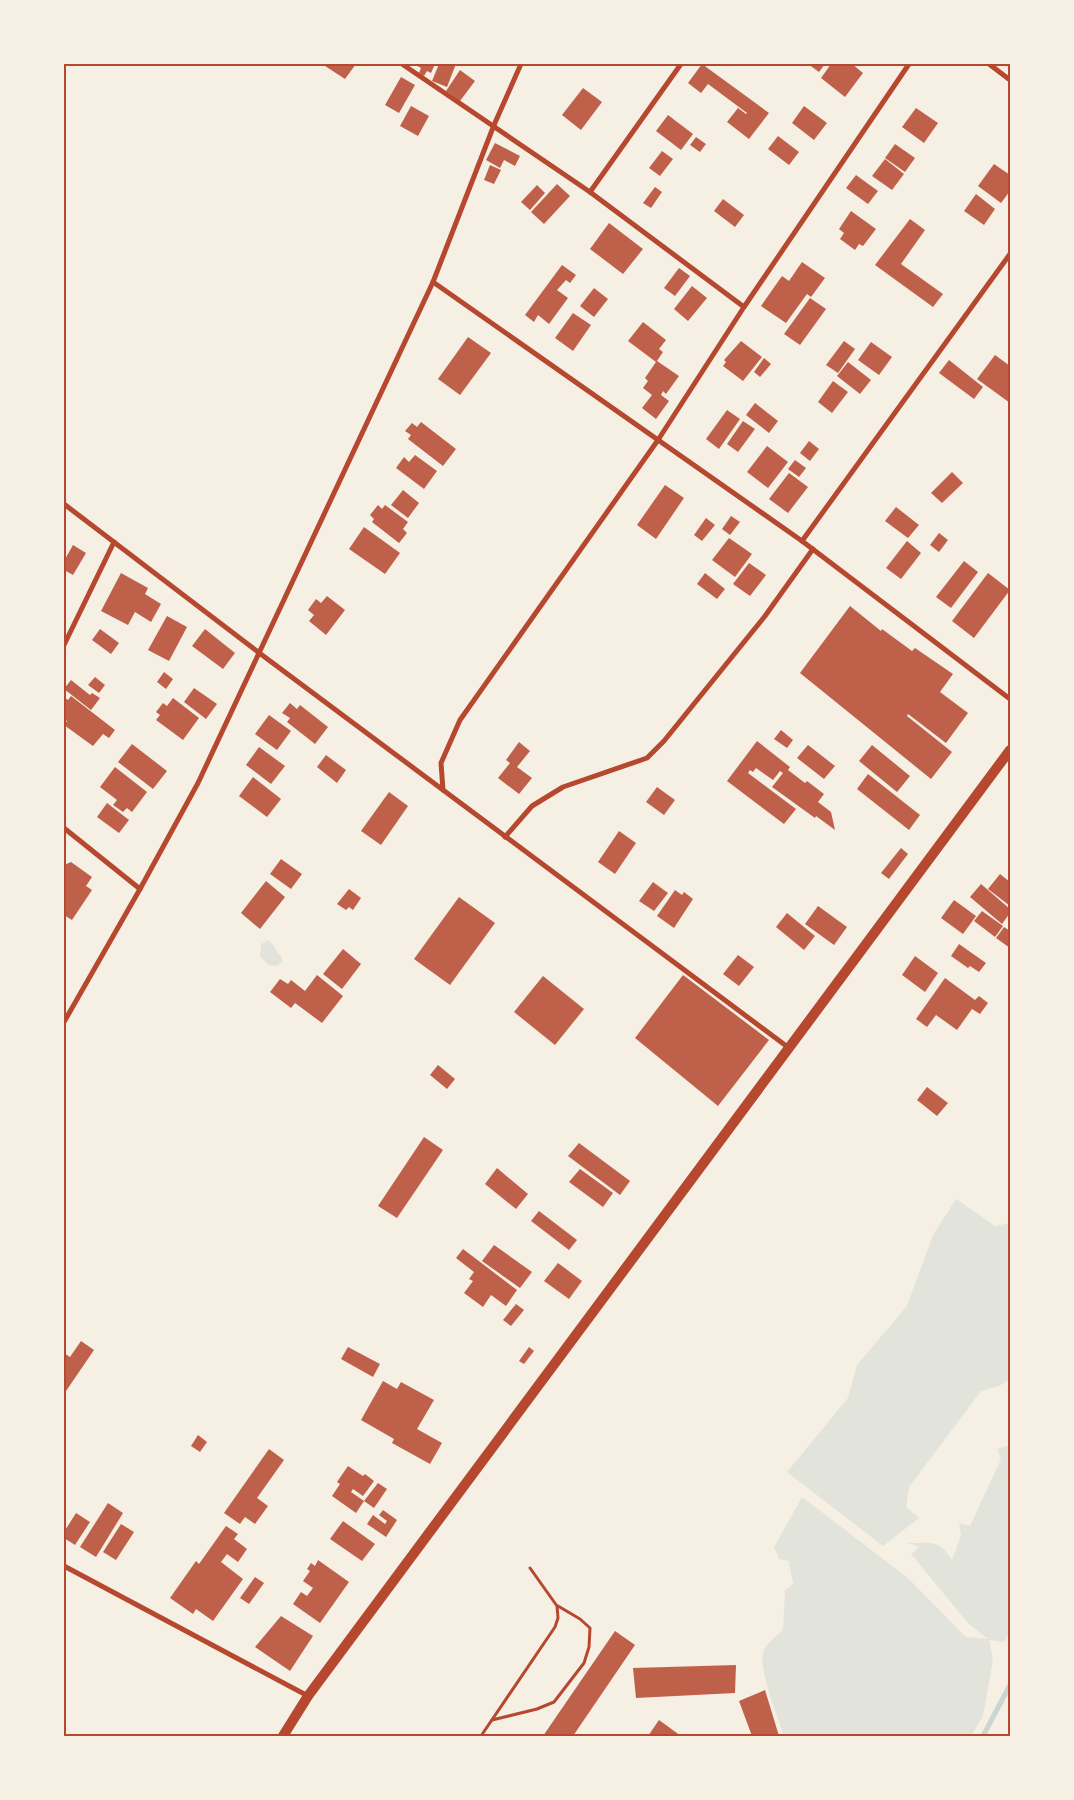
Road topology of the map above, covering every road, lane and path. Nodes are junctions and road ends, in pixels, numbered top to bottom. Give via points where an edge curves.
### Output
1 (402, 64) edge
2 (521, 64) edge
3 (681, 64) edge
4 (909, 64) edge
5 (989, 64) edge
6 (1010, 80) edge
7 (494, 125) junction
8 (590, 192) junction
9 (1010, 254) edge
10 (433, 282) junction
11 (744, 307) junction
12 (658, 440) junction
13 (64, 504) edge
14 (802, 540) junction
15 (114, 542) junction
16 (813, 549) junction
17 (64, 645) edge
18 (258, 652) junction
19 (1010, 699) edge
20 (1010, 750) edge
21 (443, 790) junction
22 (64, 828) edge
23 (505, 836) junction
24 (140, 889) junction
25 (64, 1022) edge
26 (790, 1048) junction
27 (64, 1566) edge
28 (530, 1568) dead end
29 (557, 1606) junction
30 (308, 1696) junction
31 (492, 1720) junction
32 (283, 1736) edge
33 (480, 1736) edge

1 - 7 street
2 - 7 street
3 - 8 street
4 - 11 street
5 - 6 street
7 - 8 street
7 - 10 street
8 - 11 street
9 - 14 street
10 - 12 street
10 - 18 street
11 - 12 street
12 - 14 street
12 - 21 street via 460,720 441,764
13 - 15 street
14 - 16 street
15 - 17 street
15 - 18 street
16 - 19 street
16 - 23 street via 753,630 647,758 563,787 532,806
18 - 21 street
18 - 24 street via 198,783
20 - 26 main road
21 - 23 street
22 - 24 street
23 - 26 street
24 - 25 street
26 - 30 main road
27 - 30 street
28 - 29 lane
29 - 31 lane via 556,1627
29 - 31 lane via 580,1618 590,1628 584,1663 554,1702
30 - 32 main road
31 - 33 lane

